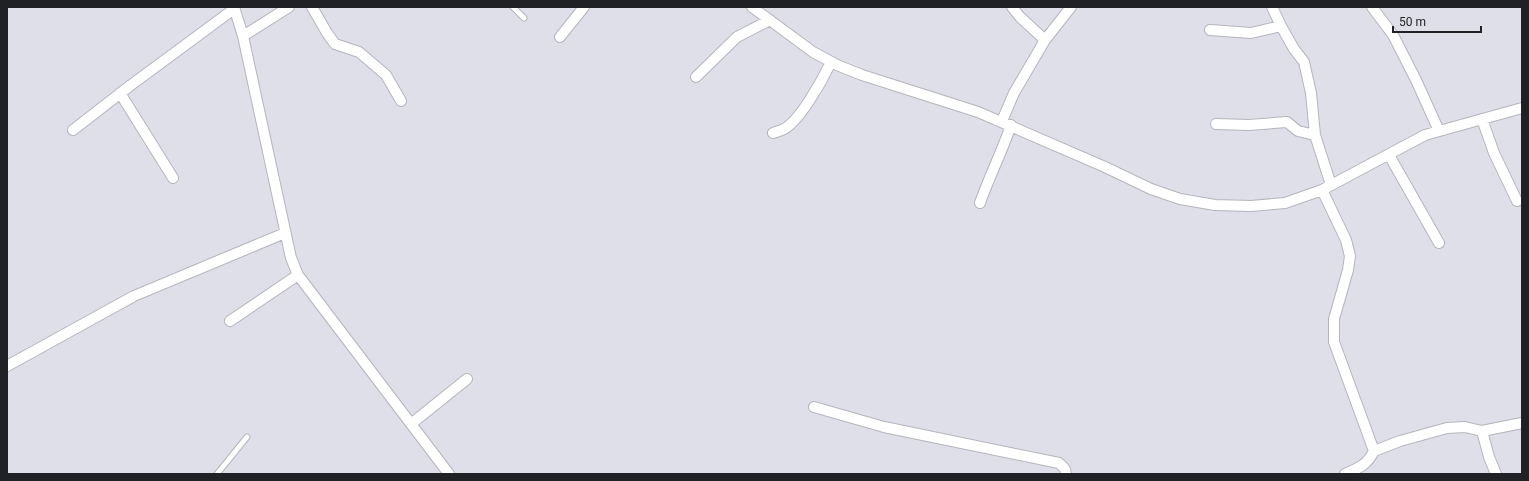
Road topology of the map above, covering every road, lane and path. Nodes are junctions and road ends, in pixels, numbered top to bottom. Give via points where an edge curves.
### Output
1 (289, 7) edge
2 (312, 7) edge
3 (514, 7) edge
4 (584, 7) edge
5 (752, 7) edge
6 (1012, 7) edge
7 (1071, 7) edge
8 (1272, 7) edge
9 (1372, 7) edge
10 (234, 8) edge
11 (524, 18) dead end
12 (770, 20) junction
13 (1281, 26) junction
14 (1210, 30) dead end
15 (243, 36) junction
16 (560, 37) dead end
17 (1045, 40) junction
18 (831, 62) junction
19 (696, 77) dead end
20 (120, 93) junction
21 (401, 101) dead end
22 (1522, 108) edge
23 (1482, 119) junction
24 (1006, 123) junction
25 (1216, 124) dead end
26 (73, 130) dead end
27 (1439, 131) junction
28 (773, 133) dead end
29 (1315, 135) junction
30 (1389, 155) junction
31 (173, 178) dead end
32 (1326, 187) junction
33 (1517, 201) dead end
34 (980, 203) dead end
35 (285, 233) junction
36 (1440, 243) dead end
37 (298, 275) junction
38 (230, 321) dead end
39 (7, 366) edge
40 (467, 379) dead end
41 (814, 407) dead end
42 (411, 424) junction
43 (1522, 424) edge
44 (1482, 431) junction
45 (247, 437) dead end
46 (1374, 451) junction
47 (217, 474) edge
48 (449, 474) edge
49 (1066, 474) edge
50 (1345, 474) edge
51 (1496, 474) edge

1 - 15 street
2 - 21 street via 335,44 359,52 386,75
3 - 11 lane
4 - 16 street
5 - 12 street
6 - 17 street
7 - 17 street
8 - 13 street
9 - 27 street via 1393,35
10 - 15 street
10 - 20 street
12 - 18 street
12 - 19 street via 737,37
13 - 14 street via 1250,33
13 - 29 street via 1304,62 1312,93
15 - 35 street
17 - 24 street via 1014,93
18 - 24 street via 862,75
18 - 28 street via 806,105 791,124
20 - 26 street
20 - 31 street
22 - 23 street
23 - 27 street
23 - 33 street via 1494,154
24 - 32 street via 1151,189 1180,199 1215,205 1251,206 1285,203
24 - 34 street via 1004,148 990,175
25 - 29 street via 1287,122 1298,131
27 - 30 street
29 - 32 street
30 - 32 street
30 - 36 street
32 - 46 street via 1350,256 1334,319 1334,342
35 - 37 street
35 - 39 street via 134,296
37 - 38 street
37 - 42 street
40 - 42 street
41 - 49 street via 884,427 1059,462
42 - 48 street
43 - 44 street
44 - 46 street via 1465,427 1447,428
44 - 51 street
45 - 47 lane
46 - 50 street via 1369,460

